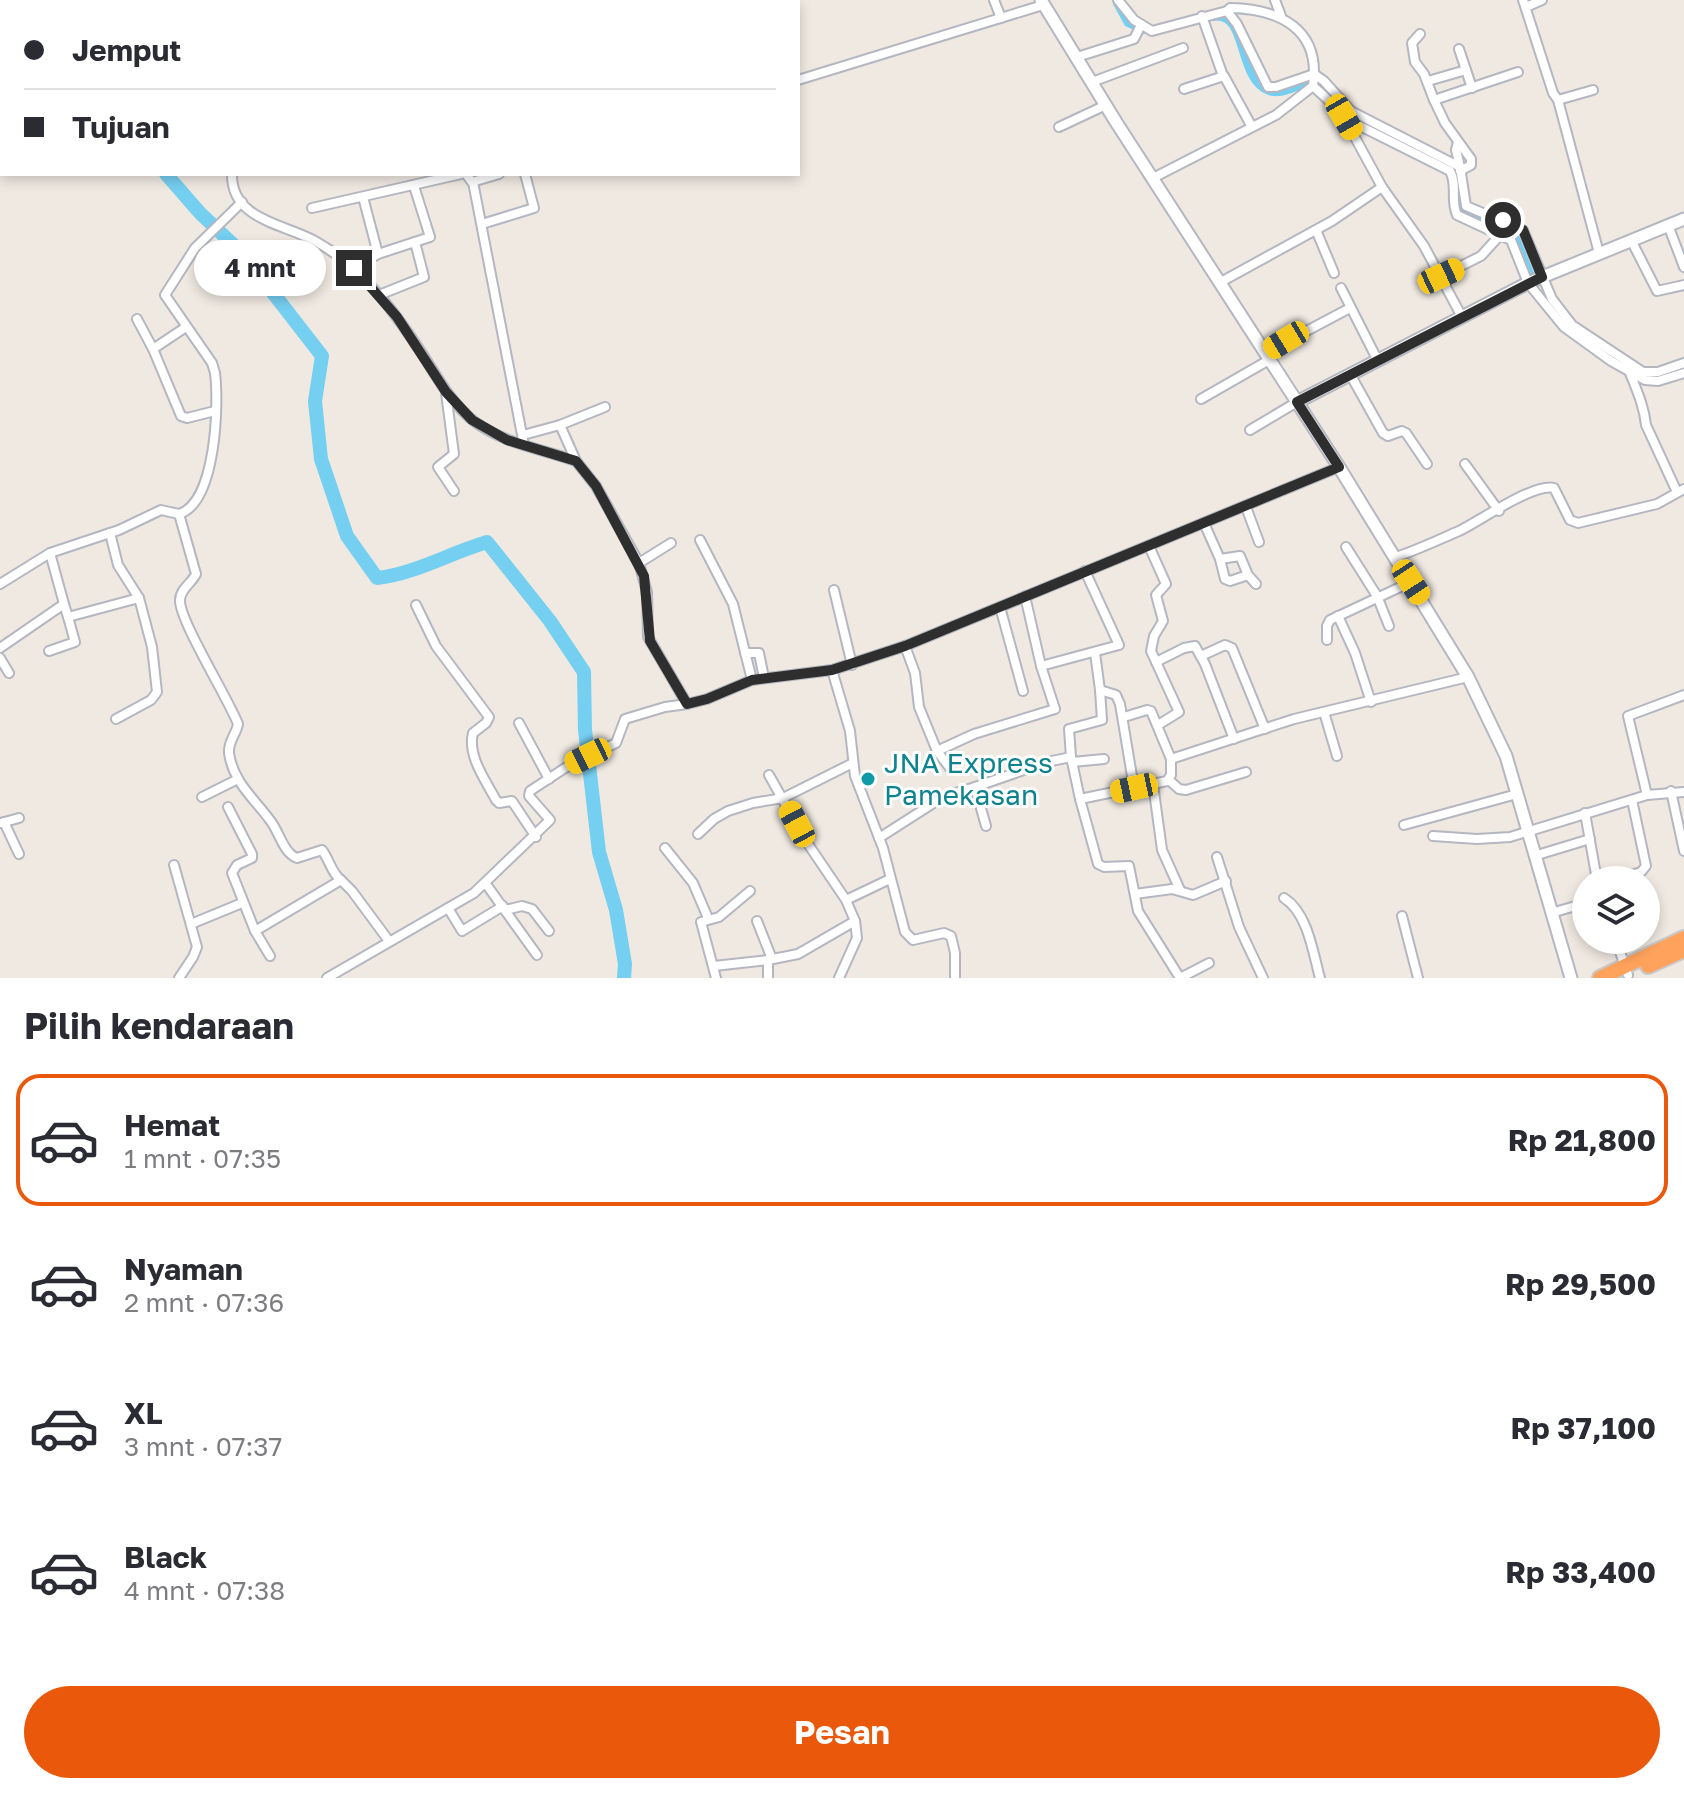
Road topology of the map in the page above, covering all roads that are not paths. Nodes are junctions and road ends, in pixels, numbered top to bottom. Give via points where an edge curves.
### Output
1 (994, 0) edge
2 (1118, 0) edge
3 (1275, 0) edge
4 (1542, 0) edge
5 (1042, 2) edge
6 (1524, 3) edge
7 (1227, 11) junction
8 (1281, 16) junction
9 (1001, 18) junction
10 (1203, 20) junction
11 (1140, 28) junction
12 (1420, 34) dead end
13 (1183, 48) dead end
14 (1459, 49) dead end
15 (1077, 57) junction
16 (1466, 70) junction
17 (1518, 72) dead end
18 (1223, 76) junction
19 (800, 79) edge
20 (1314, 80) junction
21 (1428, 81) junction
22 (1092, 82) junction
23 (1472, 88) junction
24 (1184, 89) dead end
25 (1593, 90) dead end
26 (1434, 100) junction
27 (1558, 100) junction
28 (1106, 105) junction
29 (1344, 117) junction
30 (1059, 127) dead end
31 (1252, 127) junction
32 (1458, 171) junction
33 (232, 176) edge
34 (456, 176) edge
35 (466, 176) edge
36 (492, 176) edge
37 (526, 176) edge
38 (1153, 178) junction
39 (473, 182) junction
40 (414, 186) junction
41 (1382, 187) junction
42 (363, 197) junction
43 (242, 202) junction
44 (312, 208) dead end
45 (1684, 219) edge
46 (482, 224) junction
47 (1668, 225) junction
48 (1316, 230) junction
49 (1501, 234) junction
50 (1631, 240) junction
51 (415, 242) junction
52 (1599, 253) junction
53 (378, 254) junction
54 (1684, 267) edge
55 (354, 268) junction
56 (1334, 273) dead end
57 (1441, 276) junction
58 (1534, 280) junction
59 (1219, 283) junction
60 (1684, 285) edge
61 (1341, 288) dead end
62 (379, 295) junction
63 (1350, 308) junction
64 (1462, 317) junction
65 (137, 319) dead end
66 (186, 327) junction
67 (1597, 346) junction
68 (153, 349) junction
69 (1267, 356) junction
70 (1377, 359) junction
71 (1684, 363) edge
72 (1630, 373) junction
73 (1684, 373) edge
74 (1350, 374) junction
75 (446, 392) junction
76 (1201, 399) dead end
77 (1297, 402) junction
78 (605, 407) dead end
79 (215, 411) junction
80 (560, 425) junction
81 (1250, 430) dead end
82 (523, 435) junction
83 (524, 445) junction
84 (576, 461) junction
85 (1427, 464) dead end
86 (1465, 464) dead end
87 (1339, 467) junction
88 (1680, 490) edge
89 (454, 491) dead end
90 (1246, 507) junction
91 (1499, 511) junction
92 (179, 514) junction
93 (1204, 523) junction
94 (110, 533) junction
95 (700, 540) dead end
96 (1259, 542) dead end
97 (671, 543) dead end
98 (1149, 546) junction
99 (1346, 547) dead end
100 (50, 553) junction
101 (1396, 557) junction
102 (1220, 559) junction
103 (639, 563) junction
104 (1085, 571) junction
105 (1248, 575) junction
106 (1411, 582) junction
107 (0, 584) edge
108 (1256, 584) dead end
109 (834, 590) dead end
110 (1025, 596) junction
111 (139, 598) junction
112 (1378, 599) junction
113 (64, 604) junction
114 (416, 605) dead end
115 (1000, 607) junction
116 (1338, 616) junction
117 (68, 617) junction
118 (1389, 626) dead end
119 (1327, 640) dead end
120 (905, 646) junction
121 (0, 648) edge
122 (49, 651) dead end
123 (745, 653) junction
124 (1095, 653) junction
125 (1201, 656) junction
126 (0, 658) edge
127 (1156, 662) junction
128 (852, 665) junction
129 (1041, 666) junction
130 (832, 670) junction
131 (9, 673) dead end
132 (1468, 677) junction
133 (764, 678) junction
134 (752, 680) junction
135 (1100, 690) junction
136 (1023, 691) dead end
137 (1684, 695) edge
138 (1371, 702) junction
139 (687, 704) junction
140 (1324, 712) junction
141 (1124, 717) junction
142 (116, 719) dead end
143 (519, 723) dead end
144 (1158, 725) junction
145 (1265, 729) junction
146 (1234, 739) junction
147 (937, 751) junction
148 (1337, 756) dead end
149 (1104, 759) dead end
150 (1171, 759) junction
151 (1072, 760) junction
152 (853, 763) junction
153 (950, 768) dead end
154 (1246, 772) dead end
155 (769, 775) dead end
156 (238, 779) junction
157 (549, 779) junction
158 (1169, 780) junction
159 (1153, 784) junction
160 (975, 787) junction
161 (1134, 788) junction
162 (1679, 790) edge
163 (1517, 794) junction
164 (1647, 795) junction
165 (202, 797) dead end
166 (783, 798) junction
167 (1080, 799) junction
168 (1632, 800) junction
169 (228, 807) dead end
170 (1585, 813) junction
171 (19, 818) dead end
172 (2, 822) edge
173 (1404, 825) dead end
174 (986, 826) dead end
175 (1527, 830) junction
176 (698, 834) dead end
177 (1433, 836) dead end
178 (536, 837) junction
179 (879, 838) junction
180 (1590, 839) junction
181 (665, 848) dead end
182 (1684, 851) edge
183 (19, 854) dead end
184 (1534, 856) junction
185 (1217, 857) dead end
186 (174, 865) dead end
187 (1595, 866) edge
188 (1646, 866) edge
189 (890, 879) junction
190 (341, 880) junction
191 (1226, 881) junction
192 (486, 884) junction
193 (1180, 890) junction
194 (750, 891) dead end
195 (1135, 894) junction
196 (1284, 898) dead end
197 (846, 900) junction
198 (242, 903) junction
199 (1572, 907) edge
200 (448, 908) junction
201 (504, 908) junction
202 (1551, 913) junction
203 (1402, 916) dead end
204 (708, 918) junction
205 (757, 921) dead end
206 (855, 921) junction
207 (191, 924) junction
208 (255, 931) junction
209 (549, 931) dead end
210 (1684, 938) edge
211 (389, 941) junction
212 (1684, 950) edge
213 (537, 955) dead end
214 (270, 956) dead end
215 (770, 960) junction
216 (1209, 963) dead end
217 (714, 966) junction
218 (1625, 973) edge
219 (330, 977) edge
220 (179, 978) edge
221 (716, 978) edge
222 (768, 978) edge
223 (839, 978) edge
224 (955, 978) edge
225 (1180, 978) edge
226 (1263, 978) edge
227 (1320, 978) edge
228 (1418, 978) edge
229 (1571, 978) edge
230 (1600, 978) edge

1 - 9 street
2 - 11 street
3 - 8 street
4 - 6 street
5 - 9 street
5 - 15 main road
6 - 27 street
7 - 8 street via 1238,8
7 - 10 street
7 - 20 street via 1268,87
8 - 20 street via 1305,37
9 - 19 street
10 - 11 street via 1152,31
10 - 18 street
11 - 15 street via 1134,39
12 - 21 street via 1413,40 1414,57
13 - 22 street
14 - 16 street
15 - 22 main road
16 - 21 street
16 - 23 street
17 - 23 street
18 - 24 street
18 - 31 street
20 - 29 street
20 - 31 street via 1283,111
20 - 32 street via 1324,81 1351,111
21 - 26 street
22 - 28 main road
23 - 26 street
25 - 27 street
26 - 32 street via 1458,142
27 - 52 street
28 - 30 street
28 - 38 main road
29 - 32 street
29 - 41 street
31 - 38 street
32 - 49 street via 1453,207 1457,215
32 - 58 street via 1466,206 1523,230
33 - 43 street
34 - 40 street
35 - 39 street
36 - 39 street
37 - 46 street via 534,208
38 - 59 main road
39 - 46 street
40 - 42 street
40 - 51 street via 431,235
41 - 48 street
41 - 57 street
42 - 44 street
42 - 53 street
43 - 55 street via 262,221 307,237
43 - 66 street via 209,233 165,295
45 - 47 main road
46 - 82 street
47 - 50 main road
47 - 54 street
48 - 56 street
48 - 59 street
49 - 57 street via 1476,259
49 - 58 street
50 - 52 main road
50 - 60 street via 1657,291
51 - 53 street
51 - 62 street via 423,277
52 - 58 main road
53 - 55 street
55 - 62 street
57 - 64 street
58 - 64 main road
58 - 67 street
58 - 67 street via 1560,324
59 - 69 main road
61 - 63 street
62 - 75 street
63 - 69 street
63 - 70 street
64 - 70 main road
65 - 68 street
66 - 68 street
66 - 79 street via 214,368
67 - 71 street via 1643,372
67 - 72 street
68 - 79 street via 182,418
69 - 76 street
69 - 77 main road
70 - 74 main road
72 - 73 street via 1653,381
72 - 88 street via 1646,425
74 - 77 main road
74 - 85 street via 1383,433 1406,433
75 - 83 street via 472,420
75 - 89 street via 454,454 438,467
77 - 81 street
77 - 87 main road
78 - 80 street
79 - 92 street via 206,481 193,507
80 - 82 street
80 - 84 street
82 - 83 street
83 - 84 street
84 - 103 street
86 - 91 street
87 - 90 street
87 - 101 main road
88 - 91 street via 1657,504 1578,523 1570,520 1551,487
90 - 93 street
90 - 96 street
91 - 101 street
92 - 94 street via 161,510
92 - 156 street via 196,574 180,601 238,724 229,752
93 - 98 street
93 - 102 street
94 - 100 street
94 - 111 street via 118,565
95 - 123 street via 733,604
97 - 103 street
98 - 104 street
98 - 127 street via 1166,584 1156,595 1163,620 1151,645
99 - 112 street
100 - 107 street
100 - 113 street
101 - 106 main road
102 - 105 street via 1239,556
102 - 105 street via 1228,581
103 - 139 street via 647,592 648,637
104 - 110 street
104 - 124 street via 1119,644
105 - 108 street
106 - 112 street
106 - 132 main road
109 - 128 street
110 - 115 street
110 - 129 street
111 - 117 street
111 - 142 street via 157,693
112 - 116 street
112 - 118 street
113 - 117 street
113 - 121 street
114 - 178 street via 436,646 488,715 471,738 490,789 499,803 512,801
115 - 120 street
115 - 136 street
116 - 119 street via 1328,623
116 - 138 street
117 - 122 street via 75,642
120 - 128 street
120 - 147 street via 917,700
123 - 133 street via 759,653
123 - 134 street
124 - 129 street
124 - 135 street
125 - 127 street via 1193,645
125 - 145 street via 1227,645 1232,648
125 - 146 street
126 - 131 street
127 - 144 street via 1179,712
128 - 130 street
129 - 147 street via 1055,710
130 - 133 street
130 - 152 street via 850,731
132 - 138 street
132 - 163 main road via 1506,756
133 - 134 street
134 - 139 street
135 - 141 street via 1118,697
135 - 151 street via 1102,720 1069,729
137 - 164 street via 1628,716
138 - 140 street
139 - 157 street via 625,719 617,742
140 - 145 street
140 - 148 street
141 - 144 street via 1150,710
141 - 161 street
143 - 157 street
144 - 150 street
145 - 146 street
146 - 150 street
147 - 153 street
149 - 151 street
150 - 158 street
151 - 160 street via 1047,762
151 - 167 street
152 - 166 street
152 - 179 street
154 - 158 street via 1186,790
155 - 166 street
156 - 165 street
156 - 190 street via 290,855 300,858 322,850
157 - 178 street via 529,793 550,819
158 - 159 street
159 - 161 street
159 - 193 street via 1162,850
160 - 174 street
160 - 179 street via 943,797
161 - 167 street
162 - 164 street
162 - 182 street
163 - 173 street
163 - 175 main road
164 - 168 street
166 - 176 street via 728,811
166 - 197 street
167 - 195 street via 1097,863 1128,865
168 - 170 street
168 - 188 street
169 - 198 street via 252,854 233,869
170 - 175 street
170 - 180 street
171 - 172 street
172 - 183 street
175 - 177 street via 1502,838
175 - 184 main road
178 - 192 street
179 - 189 street
180 - 184 street
180 - 187 street
181 - 204 street via 697,890
184 - 202 main road
185 - 191 street
186 - 207 street
189 - 197 street
189 - 224 street via 909,937 951,936
190 - 208 street
190 - 211 street
191 - 193 street via 1193,895
191 - 226 street via 1239,927
192 - 200 street
192 - 201 street
193 - 195 street
194 - 204 street via 719,917
195 - 225 street via 1142,920
196 - 227 street via 1303,921
197 - 206 street
198 - 207 street
198 - 208 street
199 - 202 street
200 - 201 street via 463,931
200 - 211 street
201 - 209 street via 532,909
201 - 213 street
202 - 229 main road
203 - 228 street
204 - 217 street via 701,926
205 - 215 street
206 - 215 street via 798,954
206 - 223 street via 857,938
207 - 220 street via 196,952
208 - 214 street
210 - 218 highway
211 - 219 street
212 - 218 highway
215 - 217 street
215 - 222 street
216 - 225 street
217 - 221 street
218 - 230 highway

